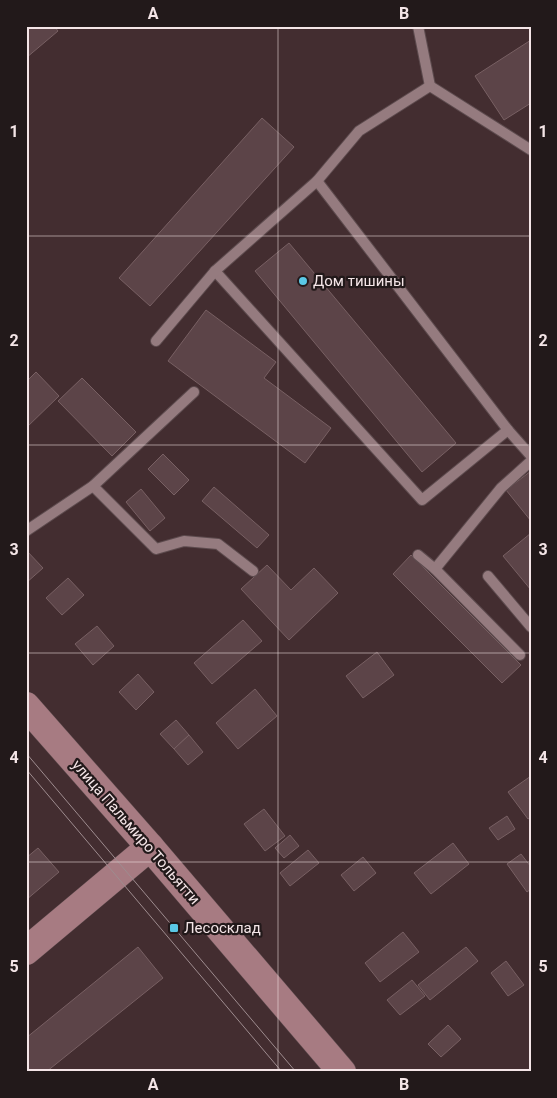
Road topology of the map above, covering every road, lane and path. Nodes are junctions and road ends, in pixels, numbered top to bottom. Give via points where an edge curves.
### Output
1 (418, 26) edge
2 (430, 86) junction
3 (531, 150) edge
4 (317, 180) junction
5 (215, 271) junction
6 (156, 341) dead end
7 (194, 392) dead end
8 (508, 430) junction
9 (531, 456) edge
10 (531, 461) edge
11 (93, 486) junction
12 (26, 531) edge
13 (418, 554) dead end
14 (435, 569) junction
15 (253, 571) dead end
16 (488, 576) dead end
17 (531, 627) edge
18 (520, 655) dead end
19 (26, 706) edge
20 (150, 847) junction
21 (26, 951) edge
22 (342, 1072) edge

1 - 2 lane
2 - 3 lane
2 - 4 lane via 359,131
4 - 5 lane
4 - 8 lane
5 - 6 lane
5 - 8 lane via 422,500
7 - 11 lane
8 - 9 lane
10 - 14 lane via 501,488
11 - 12 lane
11 - 15 lane via 156,549 184,541 218,544
13 - 14 lane
14 - 18 lane
16 - 17 lane
19 - 20 street, улица Пальмиро Тольятти
20 - 21 street
20 - 22 street, улица Пальмиро Тольятти

